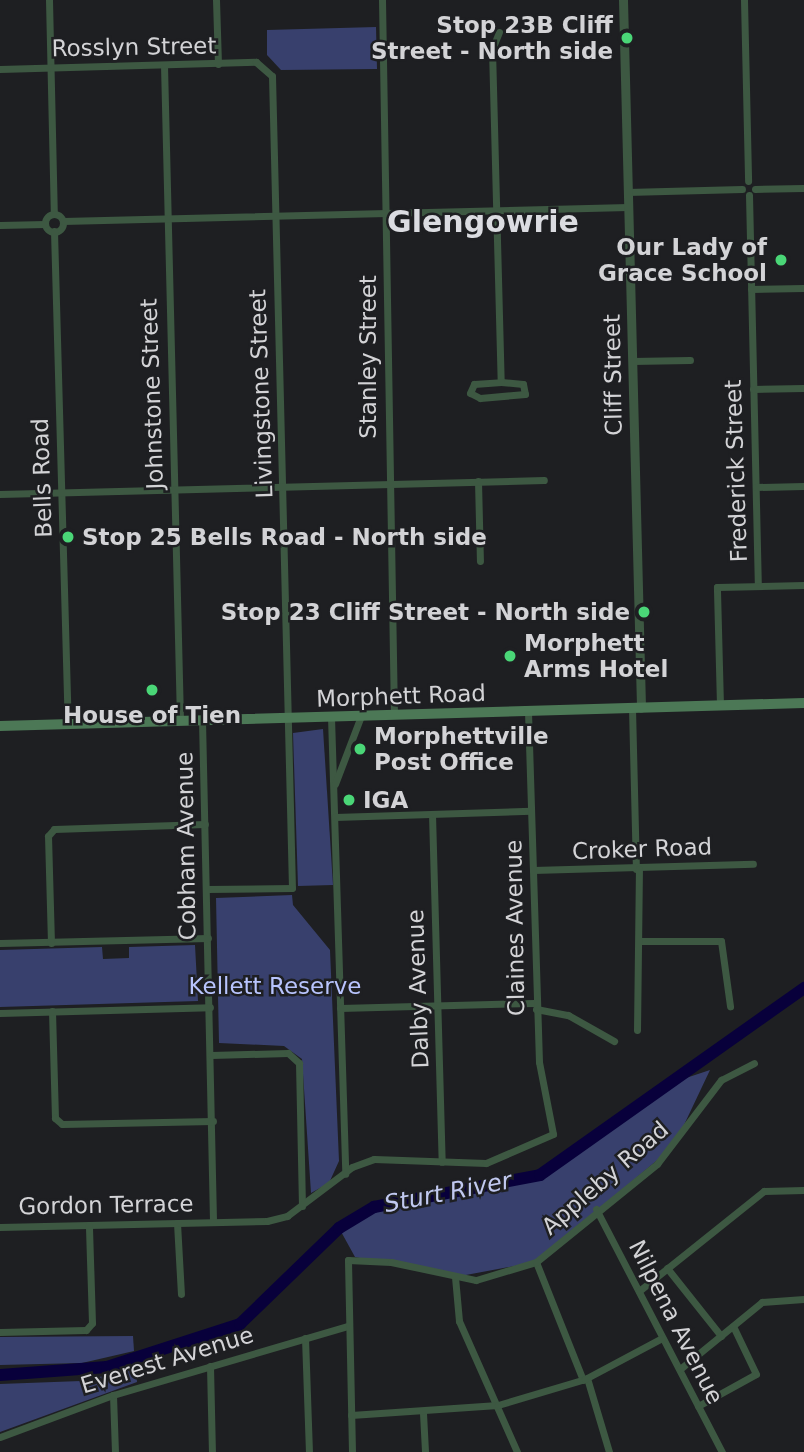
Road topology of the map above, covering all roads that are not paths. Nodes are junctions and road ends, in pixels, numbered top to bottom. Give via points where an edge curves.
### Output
1 (49, 0) edge
2 (216, 0) edge
3 (382, 0) edge
4 (623, 0) edge
5 (744, 0) edge
6 (499, 32) dead end
7 (163, 65) junction
8 (218, 65) junction
9 (50, 67) junction
10 (0, 69) edge
11 (267, 70) joint
12 (804, 188) edge
13 (749, 191) junction
14 (627, 192) junction
15 (628, 207) junction
16 (498, 212) junction
17 (387, 213) junction
18 (54, 214) junction
19 (274, 216) junction
20 (166, 219) junction
21 (63, 222) junction
22 (45, 224) junction
23 (0, 225) edge
24 (54, 232) junction
25 (804, 288) edge
26 (751, 289) junction
27 (690, 360) dead end
28 (632, 361) junction
29 (501, 383) junction
30 (804, 388) edge
31 (753, 389) junction
32 (544, 480) dead end
33 (478, 481) junction
34 (388, 484) junction
35 (284, 486) junction
36 (804, 486) edge
37 (756, 487) junction
38 (173, 490) junction
39 (61, 493) junction
40 (0, 494) edge
41 (480, 561) dead end
42 (804, 585) edge
43 (758, 586) junction
44 (804, 704) edge
45 (720, 705) junction
46 (637, 708) junction
47 (528, 712) junction
48 (394, 715) junction
49 (361, 716) junction
50 (331, 717) junction
51 (287, 718) junction
52 (202, 720) junction
53 (180, 721) junction
54 (68, 724) junction
55 (0, 726) edge
56 (334, 788) junction
57 (531, 811) junction
58 (432, 814) junction
59 (335, 817) junction
60 (205, 824) junction
61 (752, 864) dead end
62 (638, 869) junction
63 (533, 870) junction
64 (207, 889) junction
65 (208, 938) junction
66 (640, 941) junction
67 (0, 943) edge
68 (51, 943) junction
69 (438, 1006) junction
70 (536, 1006) junction
71 (730, 1006) dead end
72 (210, 1007) junction
73 (340, 1008) junction
74 (52, 1011) junction
75 (0, 1013) edge
76 (637, 1030) dead end
77 (614, 1041) dead end
78 (211, 1055) junction
79 (754, 1063) dead end
80 (213, 1121) junction
81 (548, 1138) joint
82 (442, 1162) junction
83 (345, 1174) junction
84 (804, 1190) edge
85 (303, 1206) junction
86 (596, 1209) junction
87 (213, 1222) junction
88 (177, 1223) junction
89 (89, 1225) junction
90 (0, 1227) edge
91 (536, 1262) junction
92 (667, 1268) junction
93 (454, 1277) junction
94 (639, 1291) junction
95 (181, 1294) dead end
96 (804, 1299) edge
97 (348, 1326) junction
98 (733, 1326) junction
99 (0, 1332) edge
100 (721, 1336) junction
101 (305, 1338) junction
102 (662, 1338) junction
103 (210, 1366) junction
104 (680, 1369) junction
105 (585, 1379) junction
106 (113, 1395) junction
107 (498, 1405) junction
108 (698, 1406) junction
109 (424, 1413) junction
110 (351, 1415) junction
111 (0, 1437) edge
112 (115, 1452) edge
113 (212, 1452) edge
114 (309, 1452) edge
115 (352, 1452) edge
116 (425, 1452) edge
117 (517, 1452) edge
118 (609, 1452) edge
119 (722, 1452) edge

1 - 9 street
2 - 8 street
3 - 17 street, Stanley Street
4 - 14 street, Cliff Street
5 - 13 street
6 - 16 street via 492,49
7 - 8 street, Rosslyn Street
7 - 9 street, Rosslyn Street
7 - 20 street, Johnstone Street
8 - 11 street, Rosslyn Street via 256,62
9 - 10 street, Rosslyn Street
9 - 18 street
11 - 19 street, Livingstone Street
12 - 13 street
13 - 14 street
13 - 26 street, Frederick Street
14 - 15 street, Cliff Street
15 - 16 street
15 - 28 street, Cliff Street
16 - 17 street
16 - 29 street
17 - 19 street
17 - 34 street, Stanley Street
18 - 21 street
18 - 22 street
19 - 20 street
19 - 35 street, Livingstone Street
20 - 21 street
20 - 38 street, Johnstone Street
21 - 24 street
22 - 23 street
22 - 24 street
24 - 39 street, Bells Road
25 - 26 street
26 - 31 street, Frederick Street
27 - 28 street
28 - 46 street, Cliff Street
29 - 29 street via 523,384 525,394 480,398 470,393 474,384
30 - 31 street
31 - 37 street, Frederick Street
32 - 33 street
33 - 34 street
33 - 41 street
34 - 35 street
34 - 48 street, Stanley Street
35 - 38 street
35 - 51 street, Livingstone Street
36 - 37 street
37 - 43 street, Frederick Street
38 - 39 street
38 - 53 street, Johnstone Street
39 - 40 street
39 - 54 street, Bells Road
42 - 43 street
43 - 45 street, Frederick Street via 717,587
44 - 45 main road, Morphett Road
45 - 46 main road, Morphett Road
46 - 47 main road, Morphett Road
46 - 62 street
47 - 48 main road, Morphett Road
47 - 57 street, Claines Avenue
48 - 49 main road, Morphett Road
49 - 50 main road, Morphett Road
49 - 56 street
50 - 51 main road, Morphett Road
50 - 56 street
51 - 52 main road, Morphett Road
51 - 64 street, Livingstone Street via 292,888
52 - 53 main road, Morphett Road
52 - 60 street, Cobham Avenue
53 - 54 main road, Morphett Road
54 - 55 main road, Morphett Road
56 - 59 street
57 - 58 street
57 - 63 street, Claines Avenue
58 - 59 street
58 - 69 street, Dalby Avenue
59 - 73 street
60 - 64 street, Cobham Avenue
60 - 68 street via 54,829 48,836
61 - 62 street, Croker Road
62 - 63 street, Croker Road
62 - 66 street
63 - 70 street, Claines Avenue
64 - 65 street, Cobham Avenue
65 - 68 street
65 - 72 street, Cobham Avenue
66 - 71 street via 721,941
66 - 76 street
67 - 68 street
69 - 70 street
69 - 73 street
69 - 82 street, Dalby Avenue
70 - 77 street via 568,1015
70 - 81 street, Claines Avenue via 538,1062 555,1127
72 - 74 street
72 - 78 street, Cobham Avenue
73 - 83 street
74 - 75 street
74 - 80 street via 55,1118 62,1124
78 - 80 street, Cobham Avenue
78 - 85 street via 295,1057
79 - 86 street, Appleby Road via 721,1080 657,1164
80 - 87 street, Cobham Avenue
81 - 82 street, Gordon Terrace via 486,1163
82 - 83 street, Gordon Terrace via 374,1159
83 - 85 street, Gordon Terrace
84 - 92 street via 764,1191
85 - 87 street, Gordon Terrace via 267,1221
86 - 91 street, Appleby Road
86 - 94 street, Nilpena Avenue
87 - 88 street, Gordon Terrace
88 - 89 street, Gordon Terrace
88 - 95 street
89 - 90 street, Gordon Terrace
89 - 99 street via 92,1323 86,1330
91 - 93 street, Appleby Road via 476,1280
91 - 105 street, Appleby Road
92 - 94 street
92 - 100 street
93 - 97 street, Appleby Road via 355,1257 346,1267
93 - 107 street via 459,1321
94 - 102 street, Nilpena Avenue
96 - 98 street via 762,1302
97 - 101 street, Everest Avenue
97 - 110 street
98 - 100 street
98 - 108 street via 756,1374
100 - 104 street
101 - 103 street, Everest Avenue
101 - 114 street
102 - 104 street, Nilpena Avenue
102 - 105 street
103 - 106 street, Everest Avenue
103 - 113 street
104 - 108 street, Nilpena Avenue
105 - 107 street
105 - 118 street, Appleby Road via 605,1425
106 - 111 street, Everest Avenue
106 - 112 street
107 - 109 street
107 - 117 street
108 - 119 street, Nilpena Avenue
109 - 110 street
109 - 116 street
110 - 115 street

